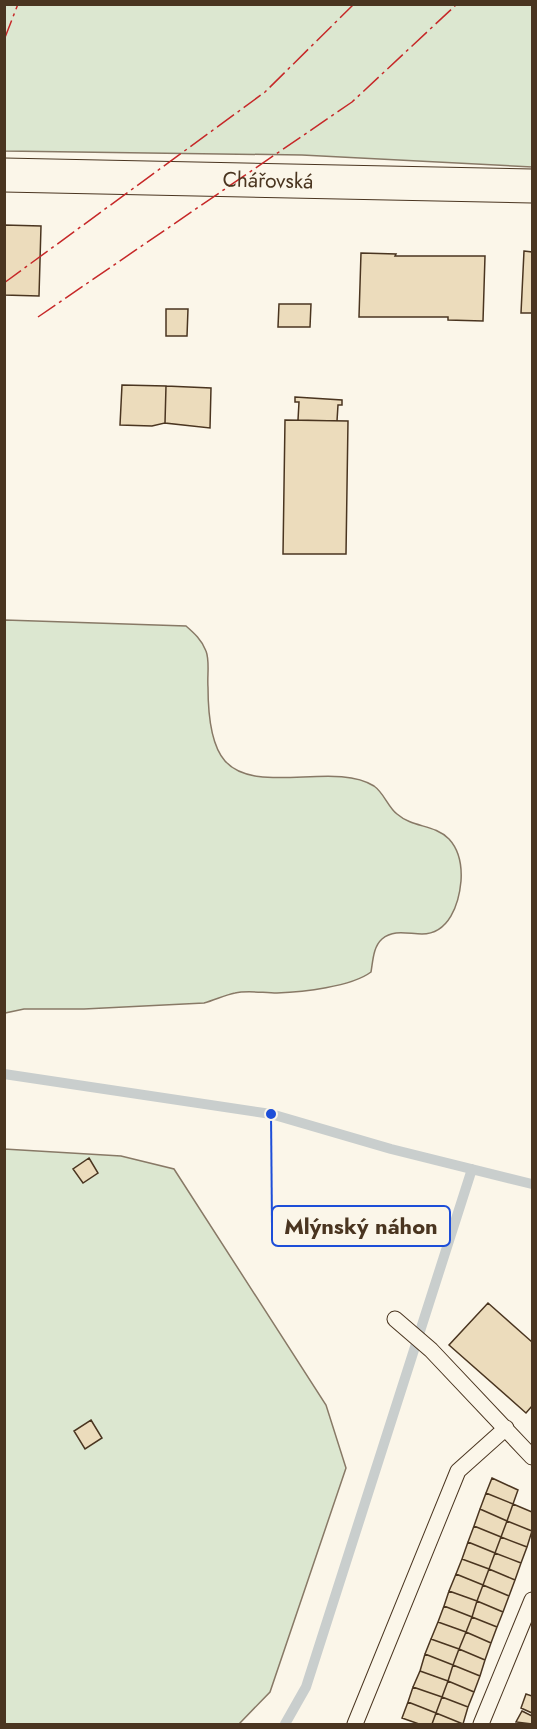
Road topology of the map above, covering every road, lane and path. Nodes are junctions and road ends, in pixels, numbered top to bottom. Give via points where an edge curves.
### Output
1 (4, 175) edge
2 (532, 186) edge
3 (399, 1323) dead end
4 (506, 1428) junction
5 (532, 1457) edge
6 (532, 1600) edge
7 (355, 1725) edge
8 (481, 1725) edge

1 - 2 street, Chářovská
3 - 4 lane via 431,1350
4 - 5 lane
4 - 7 lane via 458,1471
6 - 8 lane

